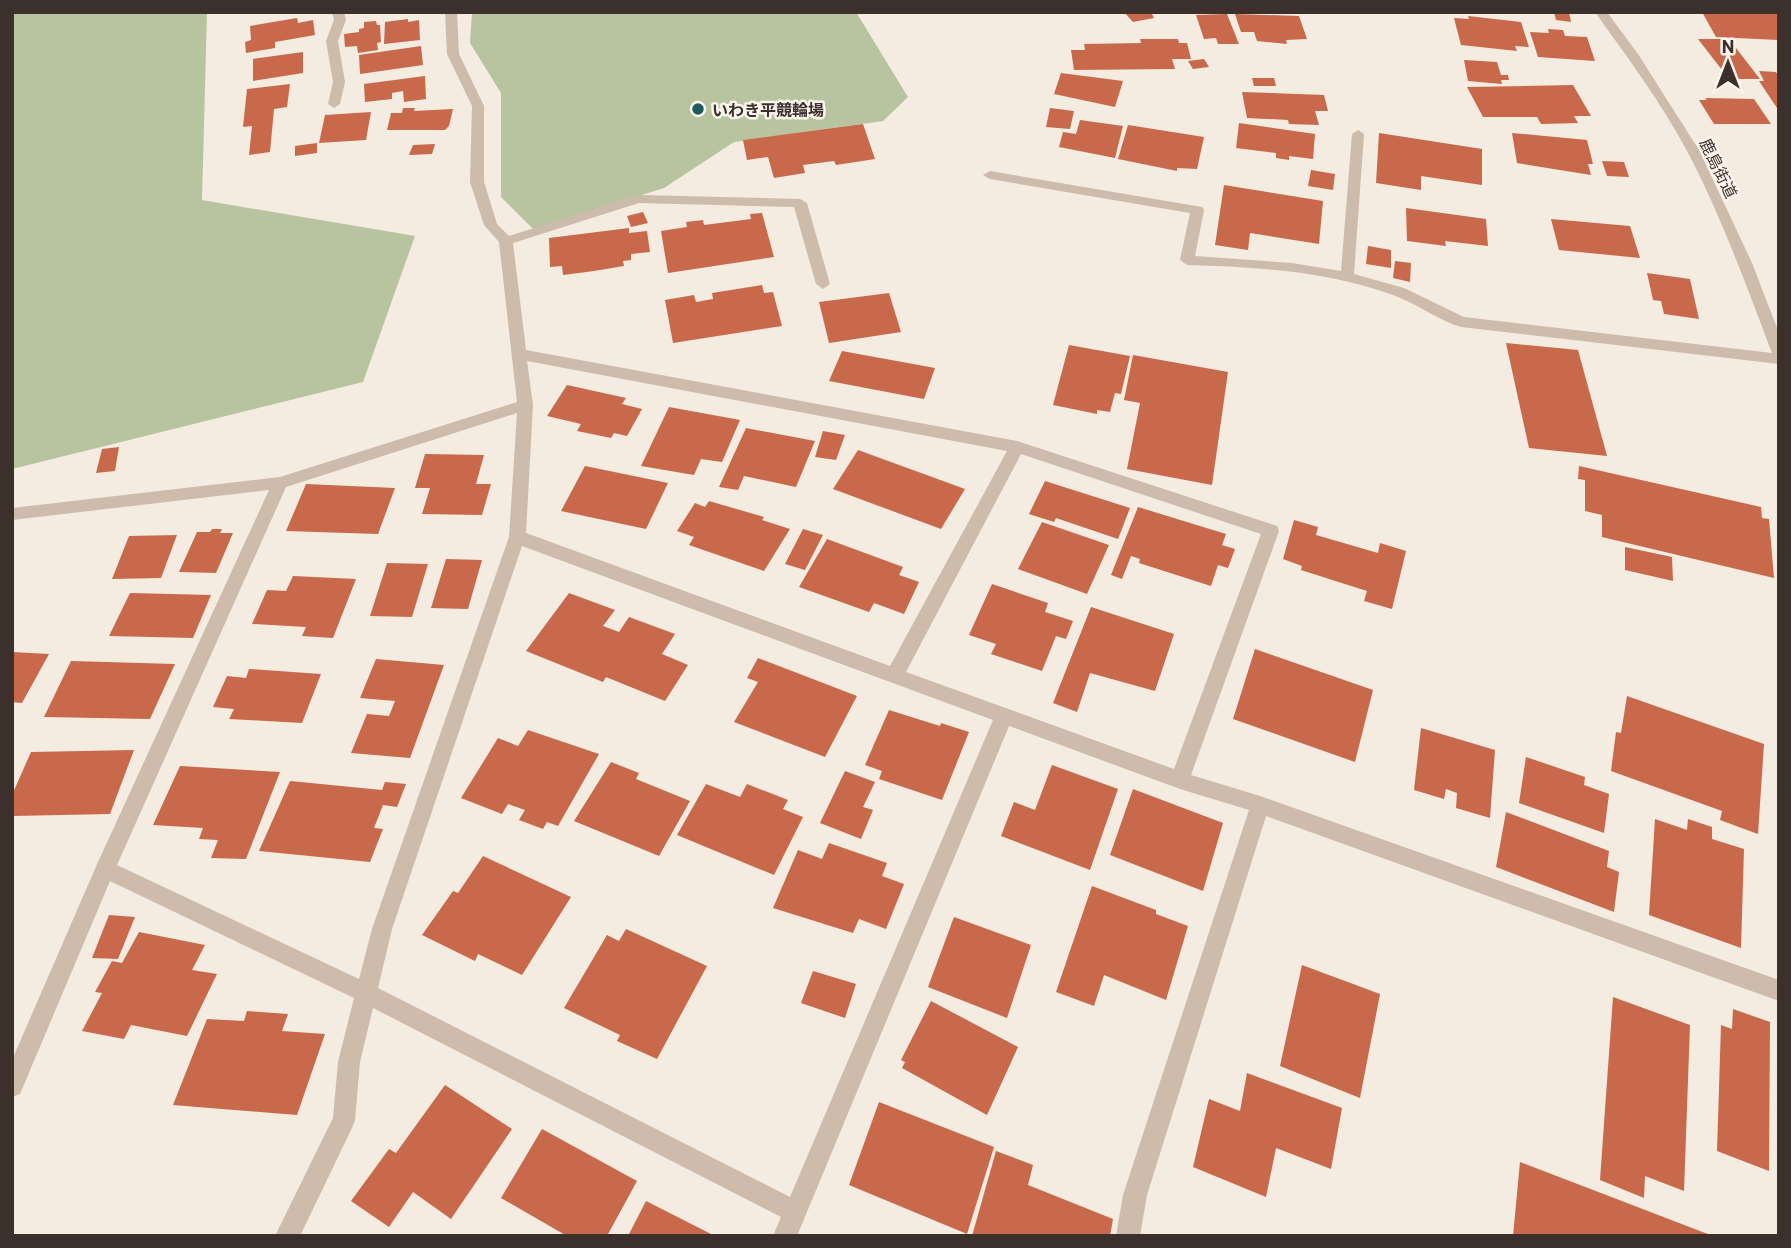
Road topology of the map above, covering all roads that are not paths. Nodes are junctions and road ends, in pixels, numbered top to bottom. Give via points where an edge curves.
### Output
1 (338, 12) edge
2 (452, 12) edge
3 (1601, 12) edge
4 (334, 104) dead end
5 (1358, 134) dead end
6 (990, 175) dead end
7 (506, 241) junction
8 (1347, 278) junction
9 (823, 284) dead end
10 (1779, 353) edge
11 (518, 354) junction
12 (1779, 359) edge
13 (525, 405) junction
14 (1017, 447) junction
15 (280, 483) junction
16 (12, 514) edge
17 (517, 537) junction
18 (895, 674) junction
19 (1005, 714) junction
20 (1180, 780) junction
21 (1260, 805) junction
22 (105, 869) junction
23 (1779, 991) edge
24 (366, 993) junction
25 (12, 1086) edge
26 (796, 1212) junction
27 (287, 1236) edge
28 (785, 1236) edge
29 (1128, 1236) edge

1 - 4 street via 340,20 332,41 339,82
2 - 7 street via 453,54 478,106 477,182 491,225
3 - 10 street, 鹿島街道 via 1693,150 1745,263
5 - 8 street
6 - 8 street via 1197,210 1187,260 1270,264
7 - 9 street via 638,199 800,203
7 - 11 street
8 - 12 street via 1395,291 1461,322
11 - 13 street
11 - 14 street
13 - 15 street
13 - 17 street
14 - 18 street
14 - 20 street via 1271,531
15 - 16 street
15 - 22 street
17 - 18 street
17 - 24 street via 382,929
18 - 19 street
19 - 20 street
19 - 26 street
20 - 21 street
21 - 23 street
21 - 29 street via 1135,1195
22 - 24 street
22 - 25 street
24 - 26 street
24 - 27 street via 349,1062 344,1121
26 - 28 street

